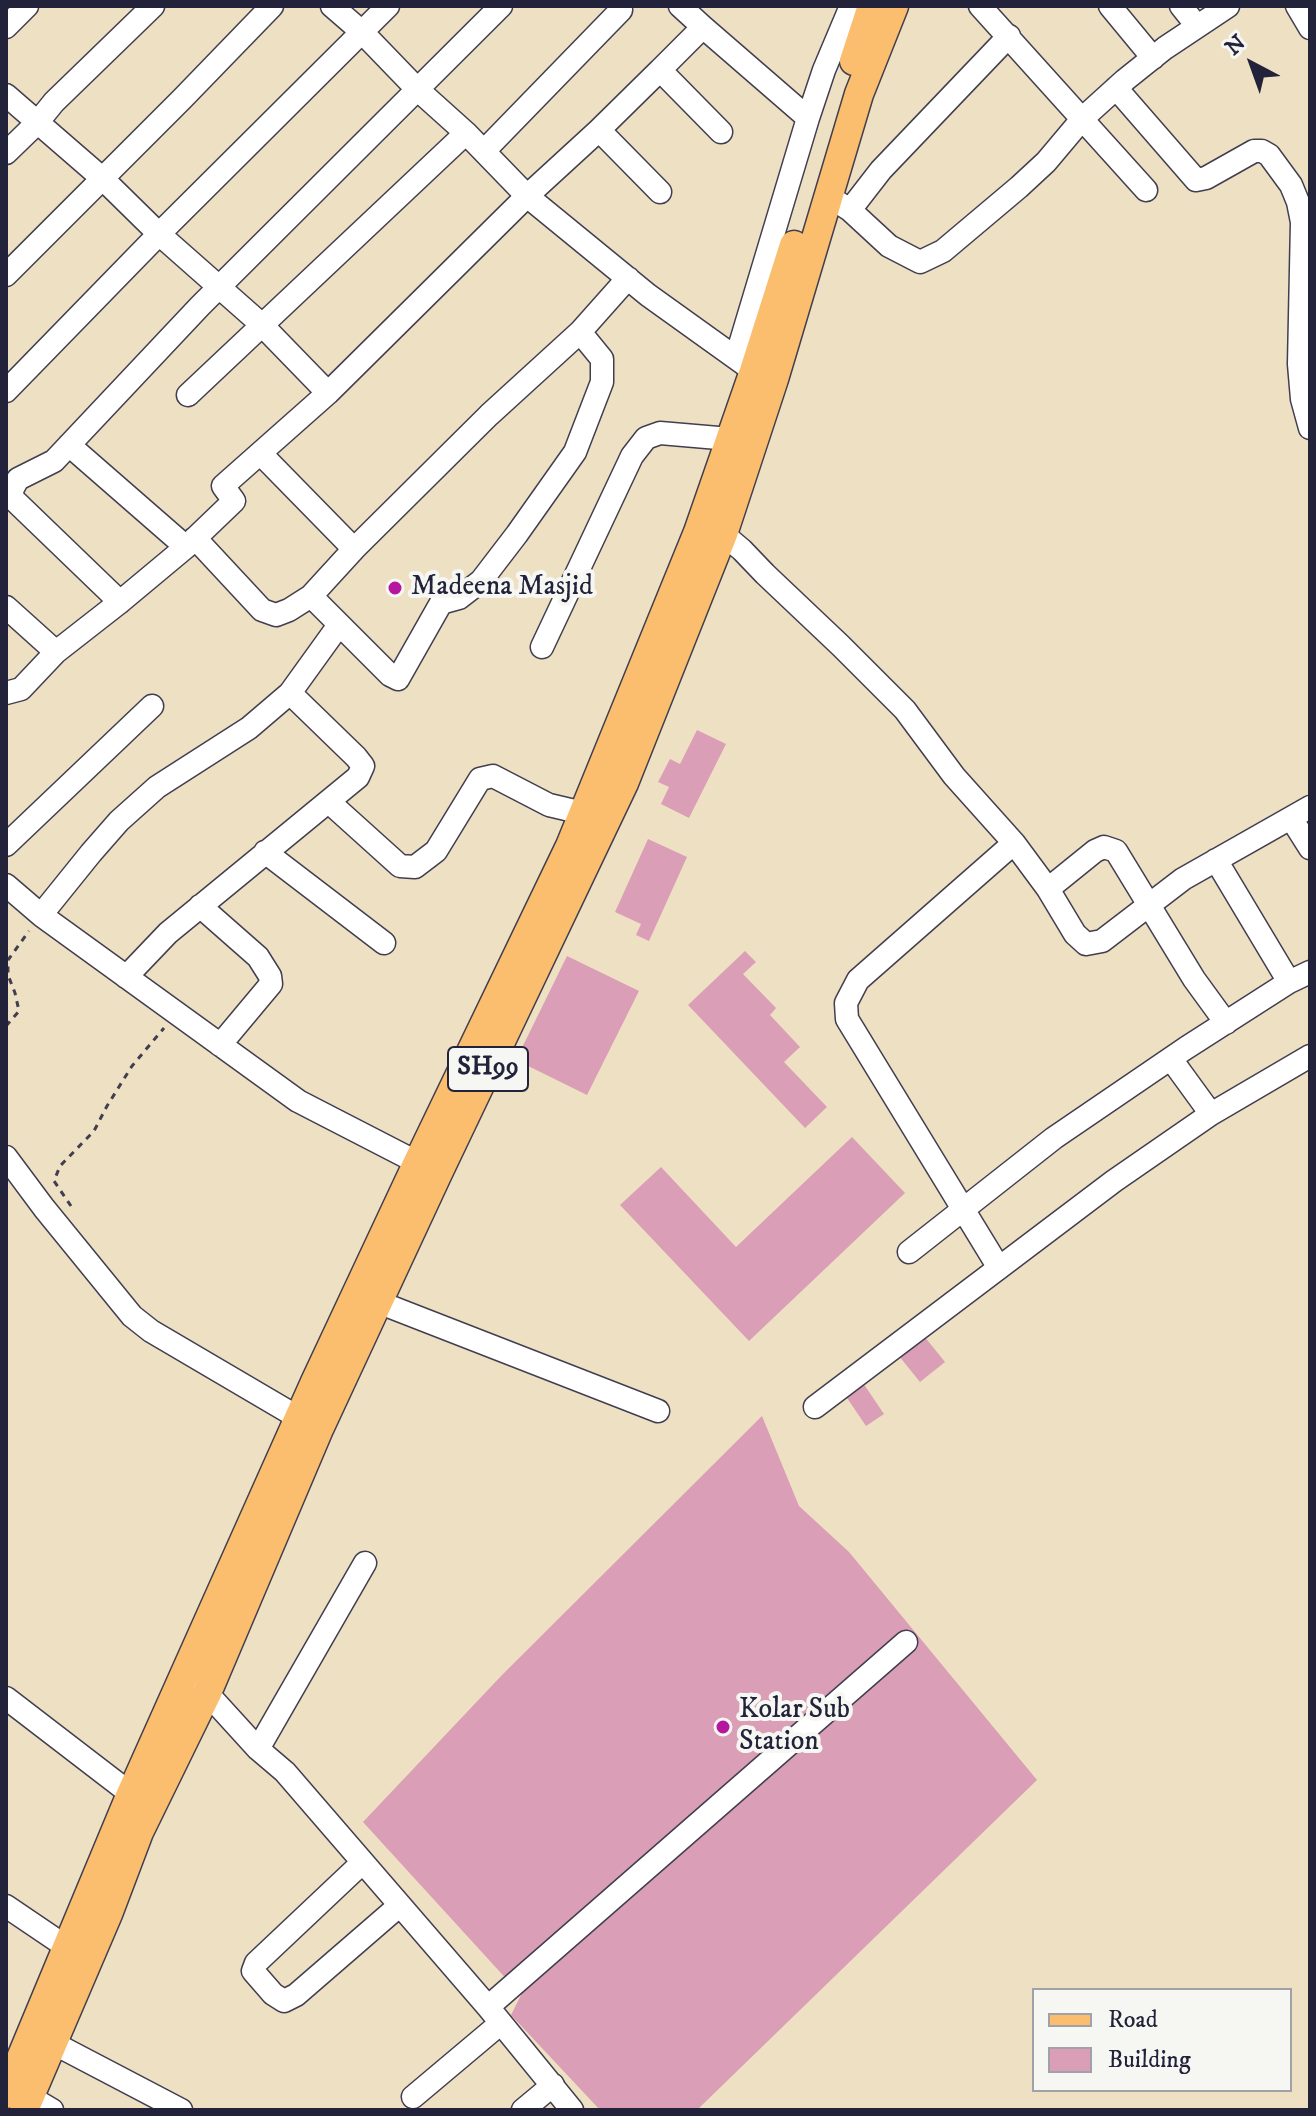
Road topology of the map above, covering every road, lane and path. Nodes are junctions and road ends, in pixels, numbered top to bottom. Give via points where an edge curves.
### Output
1 (27, 6) edge
2 (153, 6) edge
3 (272, 6) edge
4 (332, 6) edge
5 (388, 6) edge
6 (501, 6) edge
7 (680, 6) edge
8 (851, 6) edge
9 (872, 6) edge
10 (894, 6) edge
11 (980, 6) edge
12 (1110, 6) edge
13 (1181, 6) edge
14 (1228, 6) edge
15 (1297, 6) edge
16 (621, 10) dead end
17 (1197, 26) junction
18 (6, 27) edge
19 (703, 27) junction
20 (1310, 28) edge
21 (362, 32) junction
22 (1009, 36) junction
23 (1153, 58) junction
24 (660, 70) junction
25 (1116, 88) junction
26 (417, 89) junction
27 (6, 95) edge
28 (808, 118) junction
29 (1083, 118) junction
30 (37, 123) junction
31 (599, 130) junction
32 (721, 132) dead end
33 (466, 133) junction
34 (484, 151) junction
35 (6, 153) edge
36 (103, 179) junction
37 (1146, 190) dead end
38 (660, 192) dead end
39 (527, 196) junction
40 (839, 203) junction
41 (159, 234) junction
42 (6, 275) edge
43 (628, 278) junction
44 (1306, 283) edge
45 (219, 287) junction
46 (261, 324) junction
47 (580, 332) junction
48 (1305, 334) edge
49 (755, 369) junction
50 (6, 391) edge
51 (328, 393) junction
52 (188, 395) dead end
53 (1310, 427) edge
54 (730, 439) junction
55 (69, 445) junction
56 (261, 454) junction
57 (723, 534) junction
58 (190, 542) junction
59 (354, 549) junction
60 (311, 596) junction
61 (120, 602) junction
62 (6, 607) edge
63 (339, 625) junction
64 (542, 647) dead end
65 (56, 652) junction
66 (6, 693) edge
67 (290, 693) junction
68 (152, 706) dead end
69 (329, 802) junction
70 (1300, 812) edge
71 (583, 813) junction
72 (1014, 843) junction
73 (6, 845) edge
74 (1310, 848) edge
75 (265, 852) junction
76 (1216, 860) junction
77 (6, 885) edge
78 (1048, 889) junction
79 (1149, 905) junction
80 (200, 906) junction
81 (41, 915) junction
82 (384, 943) dead end
83 (1310, 972) edge
84 (126, 977) junction
85 (1289, 982) junction
86 (176, 1013) junction
87 (1226, 1023) junction
88 (6, 1026) edge
89 (220, 1045) junction
90 (1310, 1056) edge
91 (1171, 1059) junction
92 (1211, 1114) junction
93 (6, 1157) edge
94 (428, 1168) junction
95 (962, 1211) junction
96 (65, 1234) junction
97 (909, 1252) dead end
98 (999, 1268) junction
99 (378, 1302) junction
100 (815, 1407) dead end
101 (658, 1411) dead end
102 (309, 1425) junction
103 (365, 1563) dead end
104 (906, 1642) dead end
105 (196, 1685) junction
106 (6, 1698) edge
107 (258, 1749) junction
108 (131, 1794) junction
109 (362, 1863) junction
110 (400, 1905) junction
111 (6, 1906) edge
112 (68, 1948) junction
113 (494, 2015) junction
114 (53, 2043) junction
115 (553, 2085) junction
116 (413, 2097) dead end
117 (28, 2103) edge
118 (181, 2110) edge
119 (523, 2110) edge
120 (572, 2110) edge

1 - 18 street
2 - 30 street
3 - 36 street
4 - 21 street
5 - 21 street
6 - 26 street
7 - 19 street
8 - 28 street
9 - 49 main road, SH99
10 - 40 main road, SH99 via 859,94
11 - 22 street
12 - 23 street
13 - 17 street
14 - 17 street
15 - 20 street
16 - 34 street
17 - 23 street
19 - 24 street
19 - 28 street
21 - 26 street
21 - 41 street
22 - 29 street
22 - 40 street via 881,170
23 - 25 street
24 - 31 street
24 - 32 street
25 - 29 street
25 - 44 street via 1196,180 1254,151 1269,155 1298,202
26 - 33 street
26 - 45 street
27 - 30 street
28 - 49 street
29 - 37 street
29 - 40 street via 1019,187 943,251 920,262 889,246
30 - 35 street
30 - 36 street
31 - 38 street
31 - 39 street
33 - 34 street
33 - 46 street
34 - 39 street
36 - 41 street
36 - 42 street
39 - 43 street
39 - 51 street
40 - 49 main road, SH99
41 - 45 street
41 - 50 street
43 - 47 street
43 - 49 street
44 - 48 street
45 - 46 street
45 - 55 street
46 - 51 street
46 - 52 street
47 - 59 street
47 - 63 street via 602,359 602,382 575,452 481,581 459,598 441,603 398,679
48 - 53 street via 1299,364
49 - 54 main road, SH99
49 - 57 main road, SH99
51 - 56 street
54 - 64 street via 660,433 646,438 632,456
54 - 71 main road, SH99 via 698,532
55 - 58 street
55 - 61 street via 54,461 18,479 11,497
56 - 58 street via 223,486 234,501
56 - 59 street
57 - 72 street via 905,710
57 - 94 main road, SH99 via 624,783
58 - 60 street via 262,610 276,615
58 - 61 street
59 - 60 street
60 - 63 street
61 - 65 street
62 - 65 street
63 - 67 street
65 - 66 street via 21,689
67 - 69 street via 363,766
67 - 81 street via 249,728 157,787 110,831
68 - 73 street
69 - 71 street via 400,866 415,867 436,851 480,779 493,776 549,805
69 - 75 street
70 - 74 street
70 - 76 street
71 - 94 main road, SH99
72 - 78 street
72 - 95 street via 858,980 846,1003 847,1019
75 - 80 street
75 - 82 street
76 - 79 street
76 - 85 street
77 - 81 street
78 - 79 street via 1086,944 1102,941
78 - 79 street via 1104,847 1116,851
79 - 87 street
80 - 84 street
80 - 89 street via 258,957 270,976 271,984
81 - 84 street
81 - 88 path via 8,960 19,1011
83 - 85 street
84 - 86 street
85 - 87 street
86 - 89 street
86 - 96 path via 132,1066 94,1131 60,1166 54,1181 76,1217
87 - 91 street
89 - 94 street via 298,1101
90 - 92 street
91 - 92 street
91 - 95 street via 1054,1138
92 - 98 street
93 - 96 street
94 - 99 main road, SH99
94 - 102 main road, SH99
95 - 97 street
95 - 98 street
96 - 102 street via 132,1316 151,1331
98 - 100 street
99 - 101 street
99 - 102 main road, SH99
102 - 105 main road, SH99
103 - 107 street
104 - 113 street
105 - 107 street
105 - 108 main road, SH99
105 - 114 main road, SH99
106 - 108 street
107 - 109 street via 285,1772
108 - 112 main road, SH99
109 - 110 street
109 - 110 street via 256,1963 253,1971 273,1994 284,2001 296,1995
110 - 113 street
111 - 112 street
112 - 117 main road, SH99
113 - 115 street
113 - 116 street
114 - 117 main road, SH99
114 - 118 street
115 - 119 street
115 - 120 street

